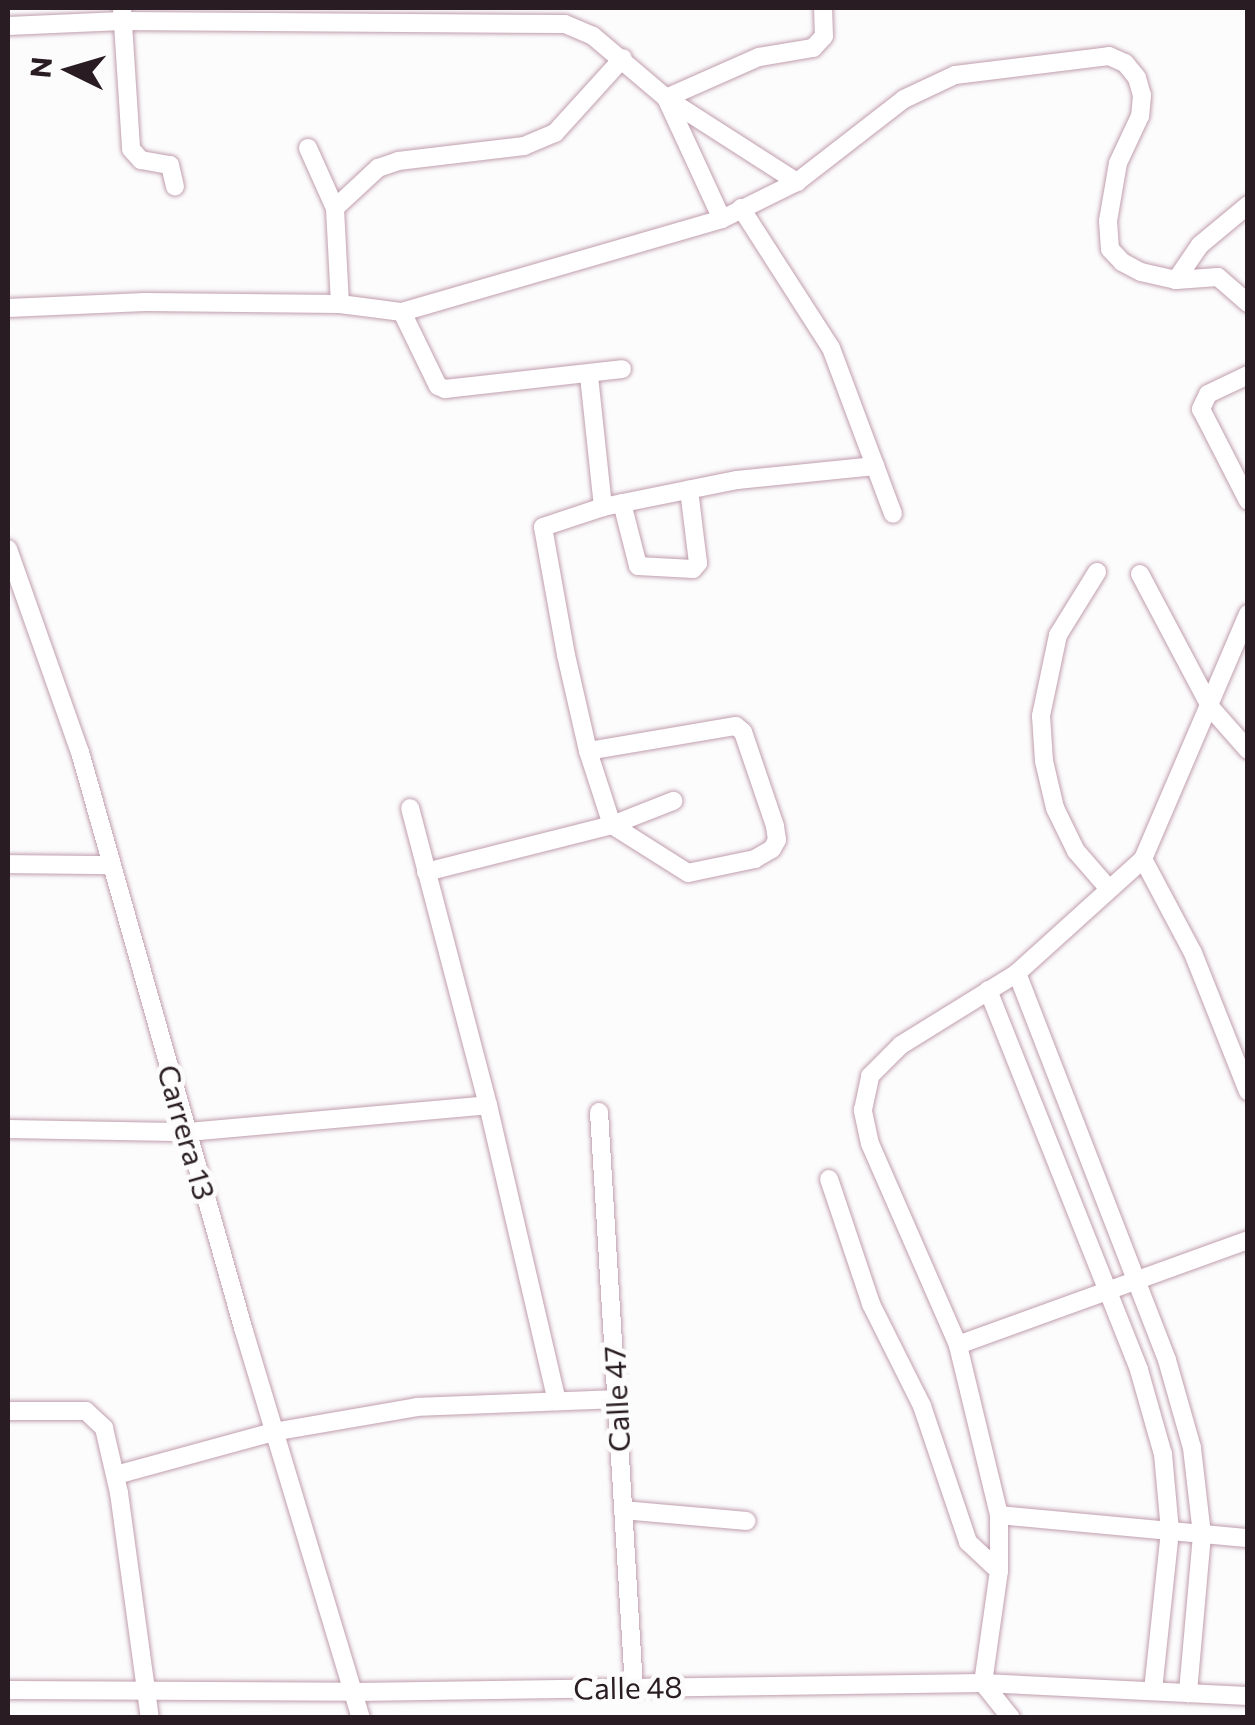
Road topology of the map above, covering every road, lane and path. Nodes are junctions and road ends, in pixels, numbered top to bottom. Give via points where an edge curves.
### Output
1 (824, 8) edge
2 (122, 14) edge
3 (480, 17) edge
4 (8, 26) edge
5 (623, 58) junction
6 (666, 98) junction
7 (308, 148) dead end
8 (798, 182) junction
9 (175, 186) dead end
10 (1248, 204) edge
11 (335, 208) junction
12 (741, 208) junction
13 (722, 219) junction
14 (1176, 280) junction
15 (1248, 303) edge
16 (340, 304) junction
17 (8, 308) edge
18 (402, 312) junction
19 (622, 369) dead end
20 (589, 376) junction
21 (1248, 376) edge
22 (876, 466) junction
23 (689, 490) junction
24 (1248, 501) edge
25 (612, 505) junction
26 (893, 514) dead end
27 (8, 551) edge
28 (1096, 572) dead end
29 (1140, 574) dead end
30 (1248, 614) edge
31 (1211, 708) junction
32 (1246, 746) edge
33 (588, 750) junction
34 (674, 801) dead end
35 (410, 808) dead end
36 (612, 825) junction
37 (1143, 859) junction
38 (8, 864) edge
39 (110, 864) junction
40 (426, 872) junction
41 (1110, 889) junction
42 (1017, 973) junction
43 (988, 990) junction
44 (1248, 1092) edge
45 (488, 1105) junction
46 (599, 1112) dead end
47 (8, 1129) edge
48 (188, 1132) junction
49 (828, 1179) dead end
50 (1248, 1240) edge
51 (1135, 1281) junction
52 (1107, 1291) junction
53 (958, 1345) junction
54 (616, 1399) junction
55 (557, 1400) junction
56 (8, 1411) edge
57 (273, 1432) junction
58 (116, 1476) junction
59 (622, 1510) junction
60 (999, 1515) junction
61 (747, 1521) dead end
62 (1170, 1532) junction
63 (1202, 1534) junction
64 (1248, 1538) edge
65 (1000, 1572) junction
66 (983, 1682) junction
67 (634, 1687) junction
68 (8, 1690) edge
69 (147, 1692) junction
70 (355, 1692) junction
71 (1154, 1692) junction
72 (1188, 1693) junction
73 (1248, 1696) edge
74 (150, 1718) edge
75 (361, 1718) edge
76 (1011, 1718) edge

1 - 6 street via 824,36 813,48 760,57
2 - 3 street
2 - 4 street
2 - 9 street via 131,148 141,160 170,165
3 - 5 street via 565,24
5 - 6 street
5 - 11 street via 554,133 524,146 378,168
6 - 8 street
6 - 13 street
7 - 11 street
8 - 12 street
8 - 14 street via 904,99 956,75 1110,56 1125,63 1142,95 1140,116 1118,163 1110,249 1141,272
10 - 14 street via 1200,246
11 - 16 street
12 - 13 street
12 - 22 street via 830,348
13 - 18 street
14 - 15 street via 1218,277
16 - 17 street
16 - 18 street
18 - 20 street via 441,388
19 - 20 street
20 - 25 street
21 - 24 street via 1208,394 1201,409
22 - 23 street
22 - 26 street
23 - 25 street
23 - 25 street via 694,568 638,566
25 - 33 street via 550,521 543,532
27 - 39 street, Carrera 13 via 80,752
28 - 41 street via 1058,635 1042,716 1055,808 1076,851
29 - 31 street
30 - 31 street
31 - 32 street
31 - 37 street
33 - 36 street
33 - 36 street via 736,726 776,840 755,859 688,873
34 - 36 street
35 - 40 street
36 - 40 street
37 - 41 street
37 - 44 street via 1193,953
38 - 39 street
39 - 48 street, Carrera 13
40 - 45 street
41 - 42 street
42 - 43 street
42 - 51 street
43 - 52 street
43 - 53 street via 902,1045 870,1076 863,1110 870,1144
45 - 48 street
45 - 55 street
46 - 54 street, Calle 47
47 - 48 street
48 - 57 street, Carrera 13
49 - 65 street via 871,1304 922,1406 968,1542
50 - 51 street
51 - 52 street
51 - 63 street via 1192,1448
52 - 53 street
52 - 62 street via 1163,1454
53 - 60 street
54 - 55 street
54 - 59 street, Calle 47
55 - 57 street via 417,1407
56 - 58 street via 86,1411 104,1428
57 - 58 street
57 - 70 street, Carrera 13
58 - 69 street
59 - 61 street
59 - 67 street, Calle 47
60 - 62 street
60 - 65 street
62 - 63 street
62 - 71 street
63 - 64 street
63 - 72 street
65 - 66 street
66 - 67 street, Calle 48
66 - 71 street, Calle 48
66 - 76 street
67 - 70 street, Calle 48
68 - 69 street, Calle 48
69 - 70 street, Calle 48
69 - 74 street
70 - 75 street, Carrera 13
71 - 72 street, Calle 48
72 - 73 street, Calle 48

